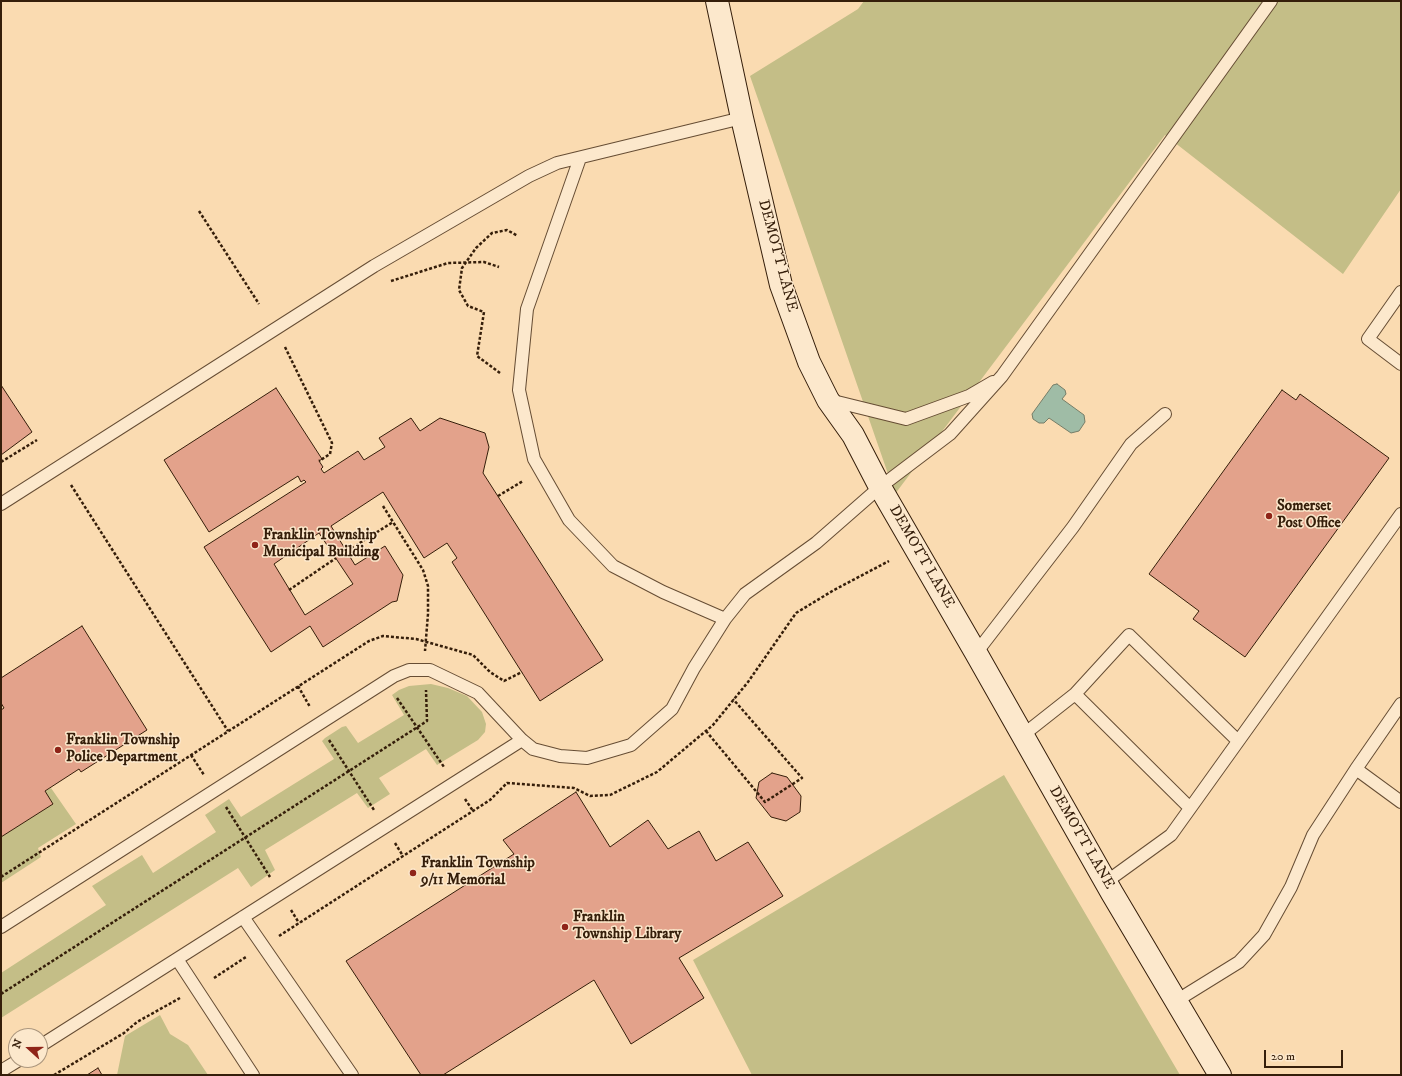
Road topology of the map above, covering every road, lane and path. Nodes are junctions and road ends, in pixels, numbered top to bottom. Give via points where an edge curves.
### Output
1 (717, 1) edge
2 (1271, 1) edge
3 (742, 118) junction
4 (580, 158) junction
5 (198, 211) dead end
6 (518, 236) dead end
7 (466, 262) junction
8 (499, 267) dead end
9 (388, 282) dead end
10 (1401, 292) edge
11 (259, 304) dead end
12 (291, 342) dead end
13 (1401, 364) edge
14 (1002, 376) junction
15 (500, 378) dead end
16 (828, 400) junction
17 (1165, 414) dead end
18 (36, 440) dead end
19 (319, 461) dead end
20 (1, 462) edge
21 (521, 475) dead end
22 (71, 485) dead end
23 (880, 487) junction
24 (498, 496) dead end
25 (1, 504) edge
26 (383, 506) dead end
27 (1401, 514) edge
28 (392, 522) junction
29 (347, 551) dead end
30 (336, 558) dead end
31 (289, 590) dead end
32 (725, 619) junction
33 (425, 641) junction
34 (976, 653) junction
35 (426, 670) junction
36 (522, 672) dead end
37 (298, 686) junction
38 (1075, 694) junction
39 (397, 697) dead end
40 (733, 700) dead end
41 (1401, 704) edge
42 (319, 724) junction
43 (417, 728) junction
44 (228, 731) junction
45 (706, 731) dead end
46 (1023, 735) junction
47 (522, 740) junction
48 (1238, 741) junction
49 (191, 755) junction
50 (1356, 769) junction
51 (348, 771) junction
52 (454, 783) junction
53 (216, 790) junction
54 (1401, 802) edge
55 (1190, 808) junction
56 (473, 811) dead end
57 (385, 827) junction
58 (245, 837) junction
59 (404, 856) dead end
60 (1, 877) edge
61 (1106, 882) junction
62 (280, 894) junction
63 (243, 917) junction
64 (299, 923) dead end
65 (1, 927) edge
66 (252, 954) dead end
67 (177, 959) junction
68 (212, 979) dead end
69 (1, 994) edge
70 (182, 997) dead end
71 (1176, 1001) junction
72 (48, 1041) edge
73 (54, 1075) edge
74 (253, 1075) edge
75 (352, 1075) edge
76 (1220, 1075) edge

1 - 3 street, DEMOTT LANE
2 - 14 lane
3 - 4 lane
3 - 16 street, DEMOTT LANE via 781,285 809,362
4 - 25 lane via 556,163 529,176 374,266
4 - 32 lane via 527,309 519,390 534,459 569,520 613,566 663,592
5 - 11 path
6 - 7 path via 507,230 492,233
7 - 8 path via 484,262
7 - 9 path via 448,263
7 - 15 path via 462,268 460,290 468,306 484,312 477,356 500,372
10 - 13 lane via 1368,339
12 - 19 path via 285,347 332,443 330,454
14 - 16 lane via 968,396 906,419
14 - 23 lane via 950,434
16 - 23 street, DEMOTT LANE via 853,434
17 - 34 lane via 1131,444 1073,527
18 - 20 path
21 - 24 path via 523,481
22 - 44 path
23 - 32 lane via 816,543 745,594
23 - 34 street, DEMOTT LANE
26 - 28 path
27 - 48 lane
28 - 29 path
28 - 33 path via 423,570 428,586
30 - 31 path
32 - 47 lane via 672,709 631,745 587,758 547,753 533,749
33 - 35 path
33 - 36 path via 473,655 490,672 504,681
33 - 37 path via 384,636 369,641
34 - 46 street, DEMOTT LANE
35 - 42 lane via 409,670 394,676
35 - 43 path via 427,721
35 - 47 lane via 478,693
37 - 42 path
37 - 44 path
38 - 46 lane
38 - 48 lane via 1129,635
38 - 55 lane
39 - 43 path
40 - 45 path via 802,778 765,802
41 - 50 lane
42 - 51 path
42 - 53 lane
43 - 51 path
43 - 52 path
44 - 49 path
46 - 61 street, DEMOTT LANE
47 - 52 lane
48 - 55 lane
49 - 53 path
49 - 60 path
50 - 54 lane
50 - 71 lane via 1313,835 1291,887 1264,935 1239,962
51 - 57 path
51 - 58 path
52 - 56 path
52 - 57 lane
53 - 58 path
53 - 65 lane
55 - 61 lane via 1171,834
57 - 59 path
57 - 62 lane
58 - 62 path
58 - 69 path
61 - 71 street, DEMOTT LANE
62 - 63 lane
62 - 64 path
63 - 67 lane
63 - 75 lane
66 - 68 path
67 - 72 lane
67 - 74 lane
70 - 73 path via 137,1022 124,1033
71 - 76 street, DEMOTT LANE

